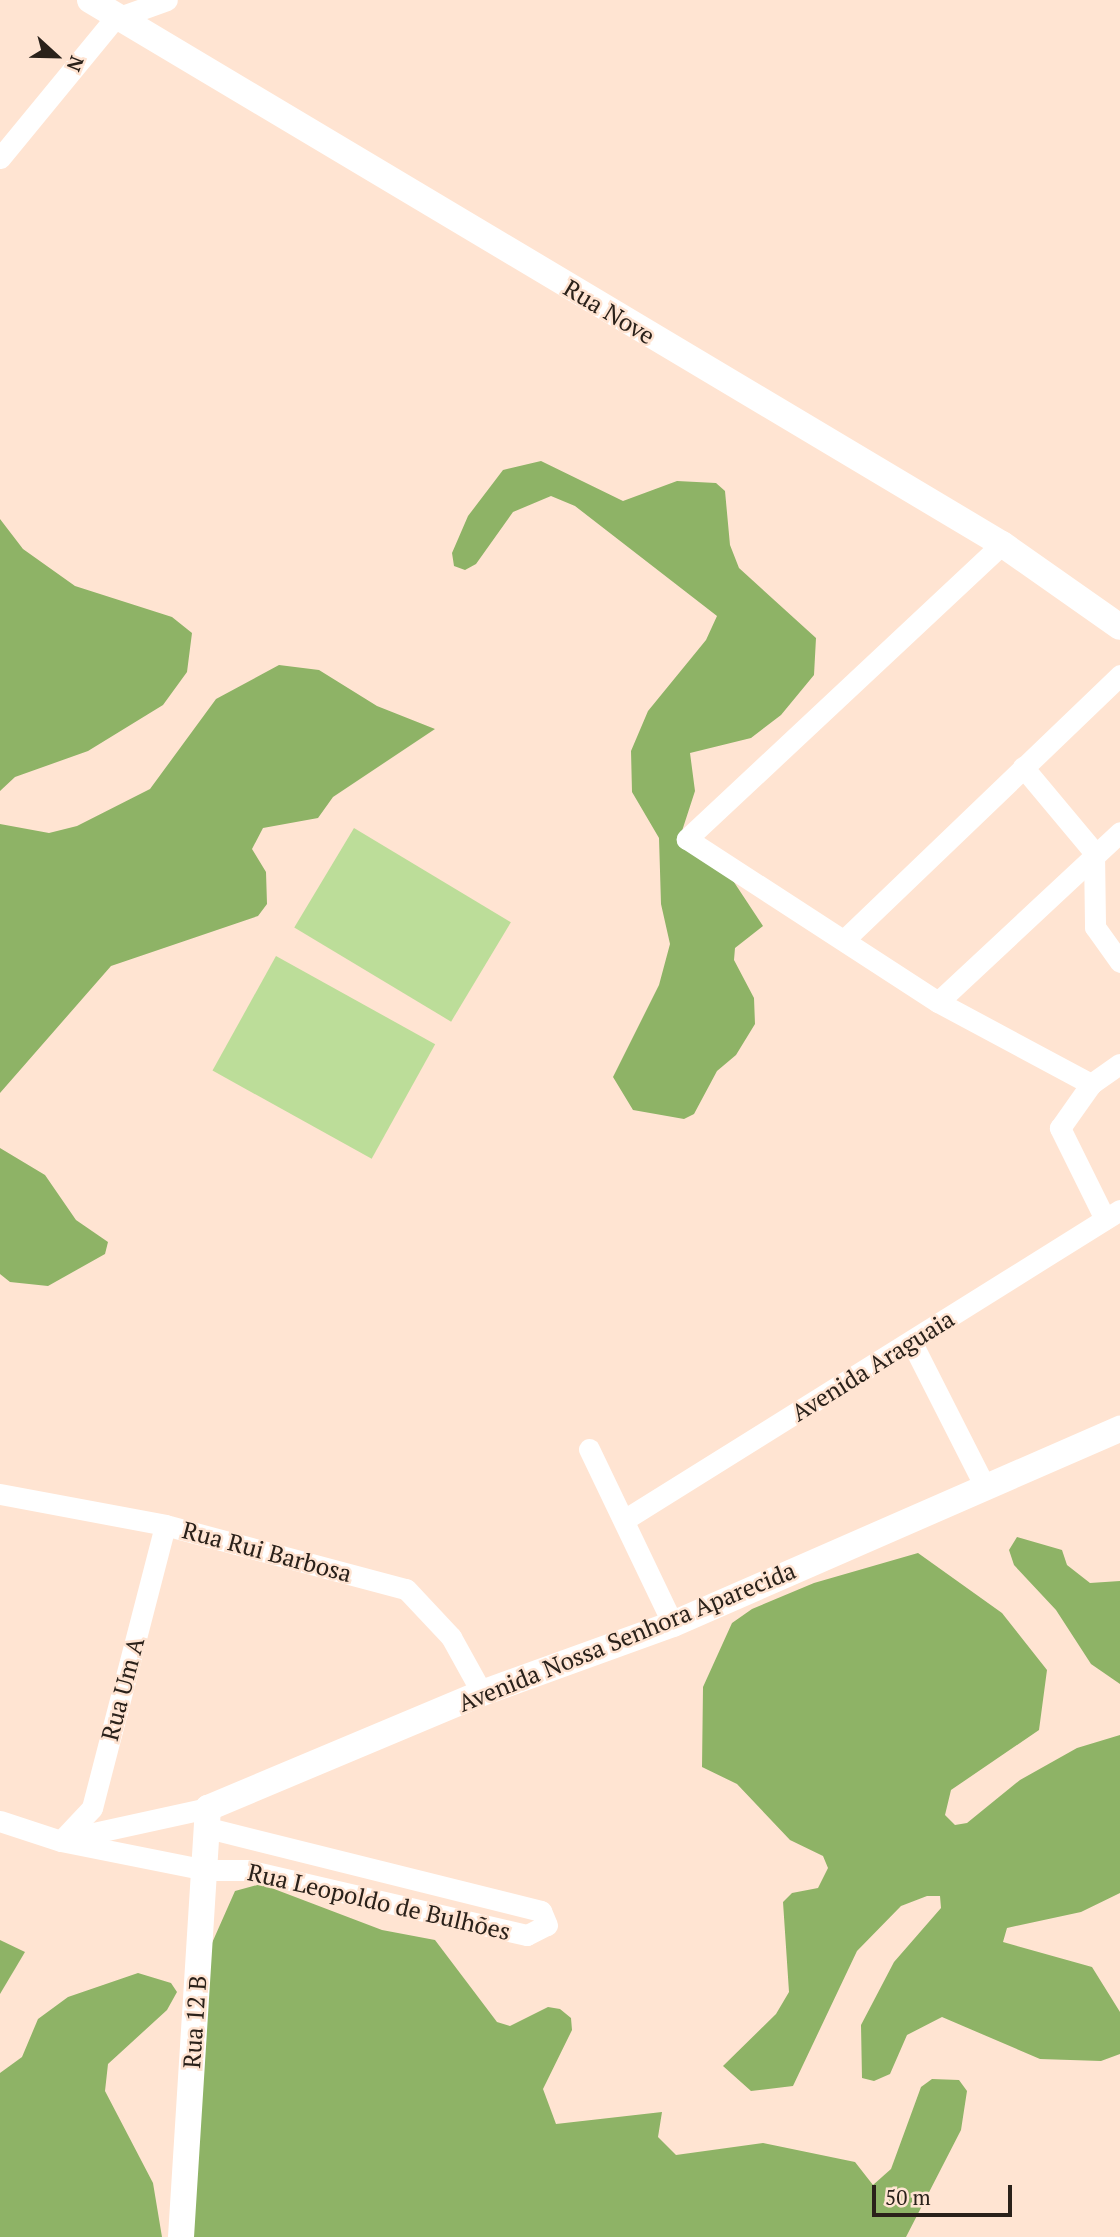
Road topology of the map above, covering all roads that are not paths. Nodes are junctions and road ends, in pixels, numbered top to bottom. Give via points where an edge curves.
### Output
1 (167, 0) edge
2 (101, 5) edge
3 (0, 158) edge
4 (1002, 544) junction
5 (1120, 626) edge
6 (1120, 675) edge
7 (1023, 767) junction
8 (1120, 832) edge
9 (1094, 852) junction
10 (844, 940) junction
11 (1120, 962) edge
12 (938, 1002) junction
13 (1120, 1064) edge
14 (1091, 1084) junction
15 (1113, 1214) edge
16 (912, 1343) junction
17 (1120, 1429) edge
18 (589, 1449) dead end
19 (985, 1487) junction
20 (0, 1494) edge
21 (624, 1520) junction
22 (165, 1525) junction
23 (673, 1624) junction
24 (482, 1693) junction
25 (208, 1818) junction
26 (0, 1821) edge
27 (61, 1841) junction
28 (206, 1870) junction
29 (181, 2237) edge

1 - 2 street
2 - 3 street
2 - 4 street, Rua Nove
4 - 5 street, Rua Nove
4 - 10 street via 687,838
6 - 7 street
7 - 9 street
7 - 10 street
8 - 9 street
9 - 11 street via 1096,926
9 - 12 street
10 - 12 street
12 - 14 street
13 - 14 street
14 - 15 street via 1060,1128
15 - 16 street, Avenida Araguaia
16 - 19 street
16 - 21 street, Avenida Araguaia
17 - 19 street, Avenida Nossa Senhora Aparecida
18 - 21 street
19 - 23 street, Avenida Nossa Senhora Aparecida
20 - 22 street, Rua Rui Barbosa
21 - 23 street
22 - 24 street, Rua Rui Barbosa via 406,1590 451,1637
22 - 27 street, Rua Um A via 92,1808
23 - 24 street, Avenida Nossa Senhora Aparecida
24 - 25 street, Avenida Nossa Senhora Aparecida
25 - 27 street, Rua Leopoldo de Bulhões
25 - 28 street, Rua 12 B
25 - 28 street, Rua Leopoldo de Bulhões via 541,1910 547,1925 527,1935 247,1870
26 - 27 street, Rua Leopoldo de Bulhões
27 - 28 street, Rua Leopoldo de Bulhões
28 - 29 street, Rua 12 B

